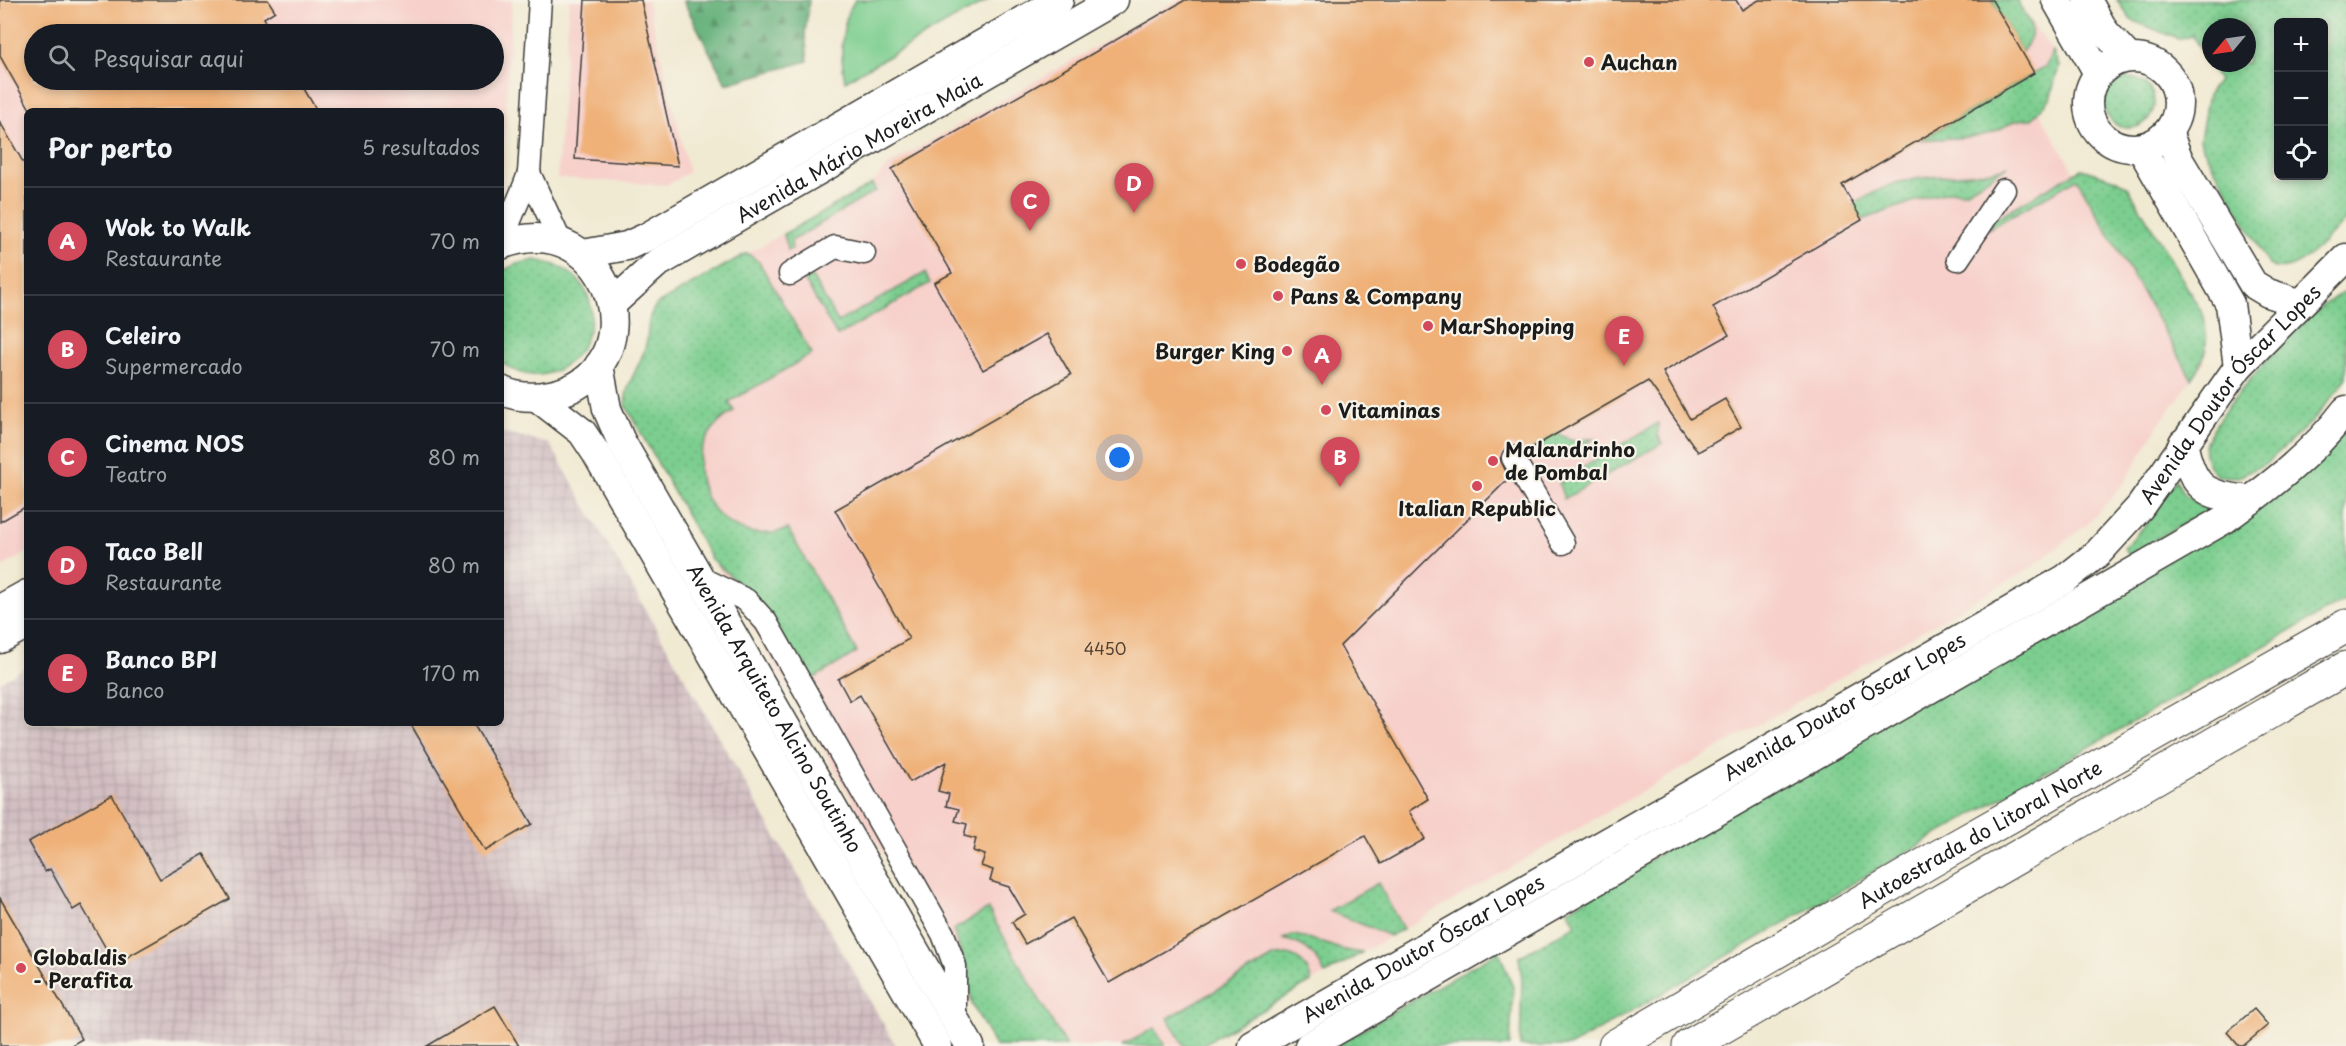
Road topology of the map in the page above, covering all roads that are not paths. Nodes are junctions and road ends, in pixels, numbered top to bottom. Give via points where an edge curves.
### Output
1 (540, 0) edge
2 (1059, 0) edge
3 (1114, 0) edge
4 (2056, 0) edge
5 (2087, 0) edge
6 (2127, 57) junction
7 (2098, 73) junction
8 (2168, 132) junction
9 (2140, 148) junction
10 (530, 173) junction
11 (2004, 190) dead end
12 (504, 235) edge
13 (504, 244) edge
14 (572, 248) junction
15 (864, 253) dead end
16 (1958, 259) dead end
17 (2341, 268) edge
18 (790, 274) dead end
19 (613, 303) junction
20 (2300, 303) junction
21 (599, 365) junction
22 (2238, 367) junction
23 (504, 391) edge
24 (538, 398) junction
25 (2346, 410) edge
26 (2183, 443) junction
27 (1513, 458) dead end
28 (2251, 500) junction
29 (1563, 543) dead end
30 (24, 596) edge
31 (0, 609) edge
32 (24, 626) edge
33 (2346, 626) edge
34 (0, 639) edge
35 (2346, 668) edge
36 (938, 1046) edge
37 (970, 1046) edge
38 (1253, 1046) edge
39 (1310, 1046) edge
40 (1615, 1046) edge
41 (1689, 1046) edge

1 - 10 street
2 - 14 main road, Avenida Mário Moreira Maia via 647,237 627,246
3 - 19 main road, Avenida Mário Moreira Maia via 656,264
4 - 7 main road
5 - 6 main road via 2105,32
6 - 7 main road
6 - 8 main road via 2158,64 2169,75 2179,104
7 - 9 main road via 2087,104 2094,125 2100,134 2119,146
8 - 9 main road via 2155,143
8 - 20 main road via 2179,159 2253,284
9 - 22 main road via 2230,304
10 - 12 street
10 - 14 street via 535,190
11 - 16 street
13 - 14 main road, Avenida Mário Moreira Maia via 542,238
14 - 19 main road via 597,268
15 - 18 street via 835,247
17 - 20 main road, Avenida Doutor Óscar Lopes
19 - 21 main road via 614,325
20 - 22 main road, Avenida Doutor Óscar Lopes
21 - 24 main road via 582,382 561,393
21 - 37 main road, Avenida Arquiteto Alcino Soutinho via 607,409 621,441
22 - 26 main road, Avenida Doutor Óscar Lopes
23 - 24 main road
24 - 36 main road, Avenida Arquiteto Alcino Soutinho via 582,432 596,453
25 - 28 main road, Avenida Doutor Óscar Lopes via 2280,479
26 - 28 main road via 2195,483 2230,498
26 - 38 main road, Avenida Doutor Óscar Lopes via 2140,507 2098,553 2065,579
27 - 29 street
28 - 39 main road, Avenida Doutor Óscar Lopes via 2225,519
30 - 31 main road
32 - 34 main road
33 - 40 highway, Autoestrada do Litoral Norte via 1936,858
35 - 41 highway, Autoestrada do Litoral Norte

